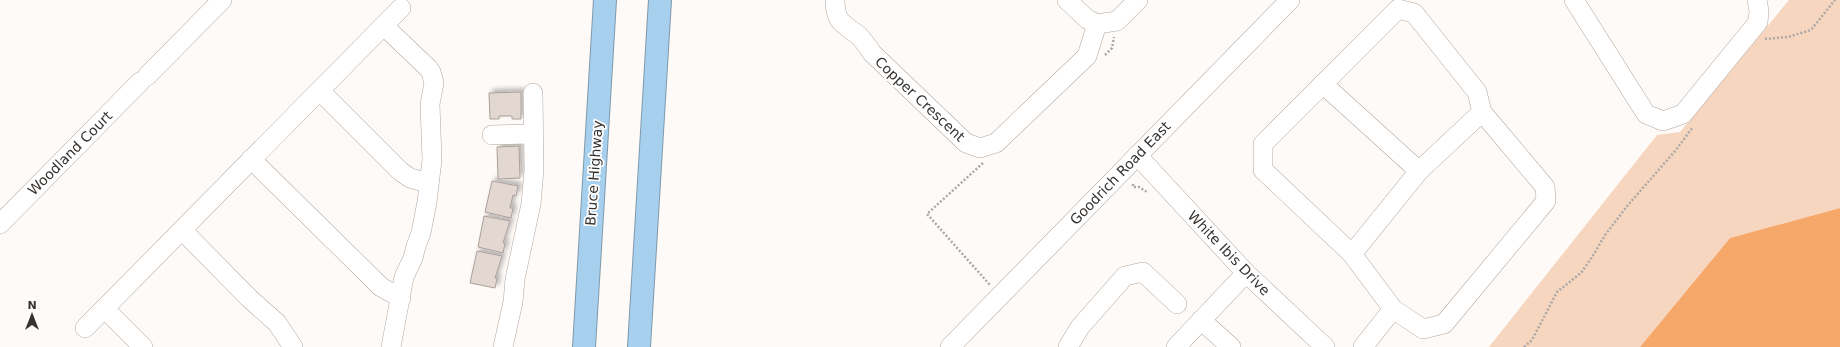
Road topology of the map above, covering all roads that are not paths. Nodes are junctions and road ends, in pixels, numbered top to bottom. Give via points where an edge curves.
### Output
1 (222, 0) edge
2 (605, 0) edge
3 (660, 0) edge
4 (835, 0) edge
5 (1067, 0) edge
6 (1138, 0) edge
7 (1290, 0) edge
8 (1574, 0) edge
9 (1757, 0) edge
10 (401, 8) dead end
11 (1097, 24) junction
12 (384, 26) junction
13 (1323, 84) junction
14 (320, 91) junction
15 (533, 93) dead end
16 (1482, 112) junction
17 (532, 134) junction
18 (492, 135) dead end
19 (251, 159) junction
20 (1143, 161) junction
21 (1419, 171) junction
22 (428, 183) junction
23 (0, 224) edge
24 (182, 230) junction
25 (1352, 254) junction
26 (1246, 273) junction
27 (401, 298) junction
28 (1177, 304) dead end
29 (105, 309) junction
30 (1393, 309) junction
31 (1201, 320) junction
32 (85, 328) dead end
33 (142, 347) edge
34 (293, 347) edge
35 (391, 347) edge
36 (503, 347) edge
37 (584, 347) edge
38 (639, 347) edge
39 (950, 347) edge
40 (1068, 347) edge
41 (1176, 347) edge
42 (1231, 347) edge
43 (1325, 347) edge
44 (1363, 347) edge

1 - 23 street, Woodland Court
2 - 37 highway, Bruce Highway
3 - 38 highway
4 - 11 street, Copper Crescent via 835,9 842,25 859,36 872,53 966,143 980,148 996,143 1087,56
5 - 11 street via 1087,19
6 - 11 street via 1117,21
7 - 20 street, Goodrich Road East
8 - 9 street via 1646,114 1663,121 1683,114 1758,22
10 - 12 street
12 - 14 street
12 - 22 street via 428,68 433,78 430,104 432,160
13 - 16 street via 1398,9 1414,13 1477,92
13 - 21 street
13 - 25 street via 1263,144 1263,170
14 - 19 street
14 - 22 street via 400,171 410,178
15 - 17 street
16 - 21 street
16 - 30 street via 1545,187 1546,201 1444,324 1424,329
17 - 18 street
17 - 36 street via 534,170 531,204
19 - 24 street
19 - 27 street via 381,287
20 - 26 street, White Ibis Drive
20 - 39 street, Goodrich Road East via 999,296
21 - 25 street
22 - 27 street via 426,212 412,263 406,272
24 - 29 street
24 - 34 street via 277,323
25 - 30 street
26 - 31 street
26 - 43 street, White Ibis Drive
27 - 35 street
28 - 40 street via 1143,272 1125,276 1080,327
29 - 32 street
29 - 33 street
30 - 44 street
31 - 41 street
31 - 42 street

